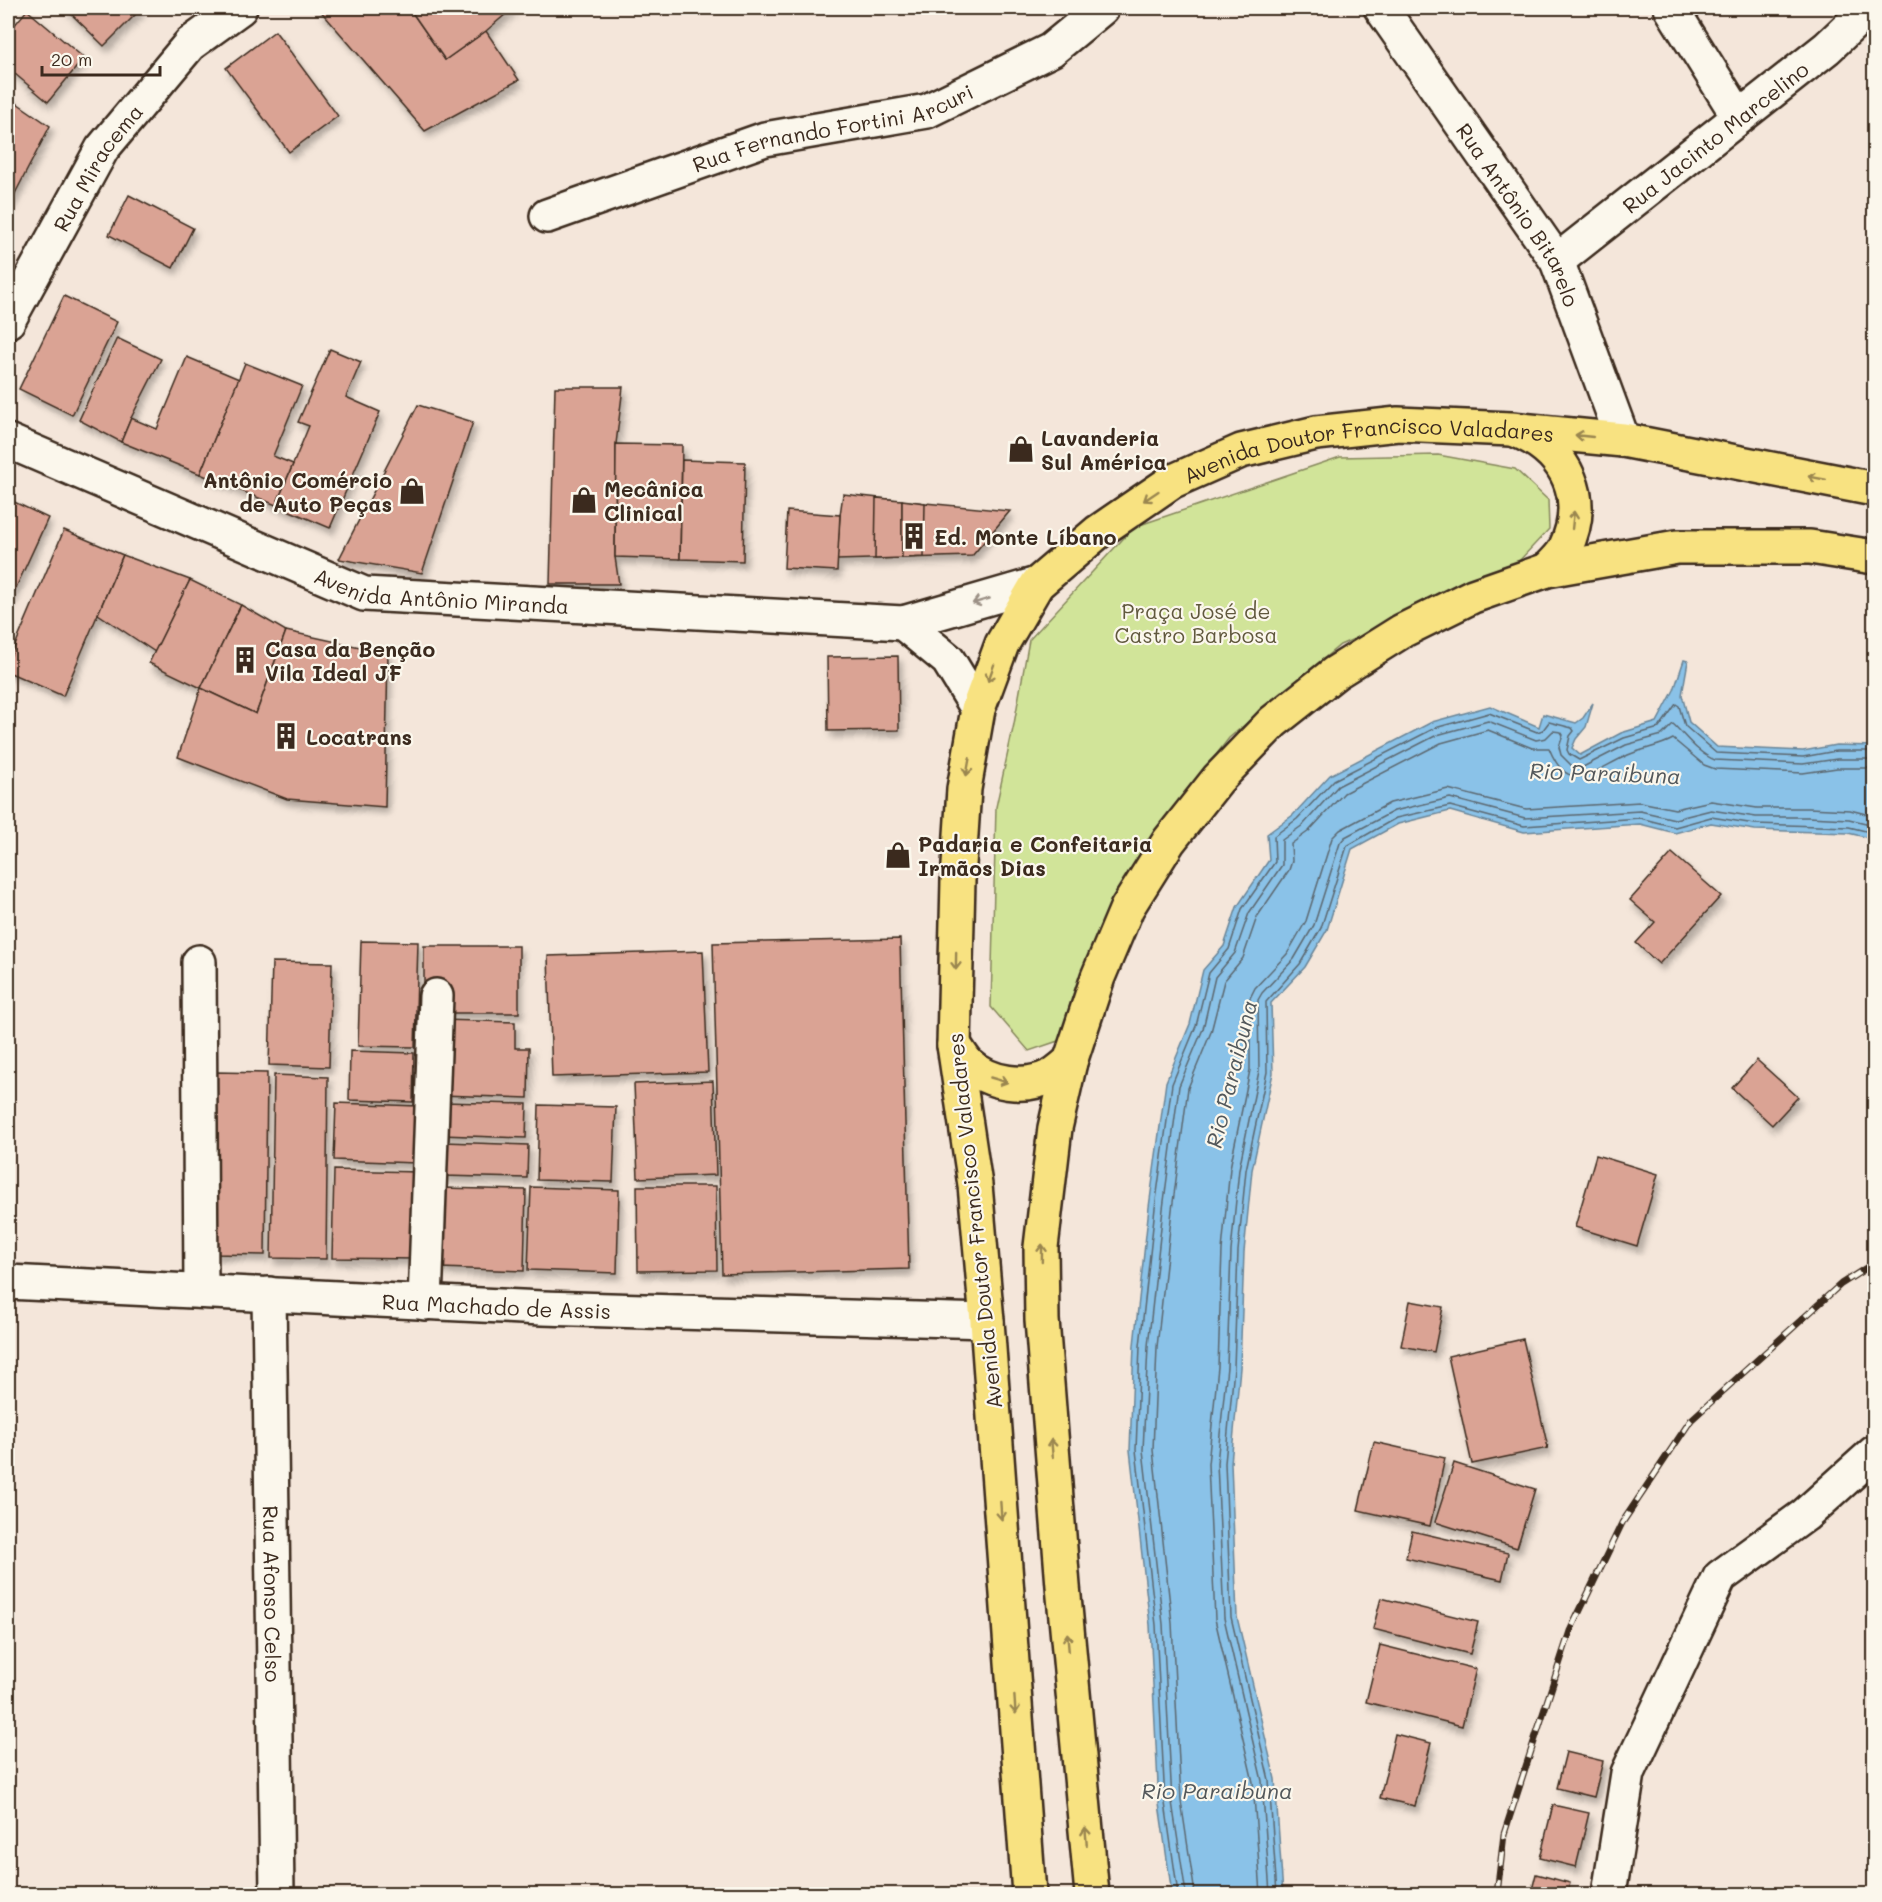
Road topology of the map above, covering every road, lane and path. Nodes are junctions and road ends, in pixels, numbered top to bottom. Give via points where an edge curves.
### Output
1 (240, 8) edge
2 (1101, 8) edge
3 (1381, 8) edge
4 (1671, 8) edge
5 (1866, 8) edge
6 (1739, 117) junction
7 (547, 216) dead end
8 (1557, 261) junction
9 (8, 321) edge
10 (1511, 429) junction
11 (1623, 440) junction
12 (8, 441) edge
13 (1875, 489) edge
14 (1875, 556) edge
15 (1547, 570) junction
16 (1037, 584) junction
17 (903, 623) junction
18 (978, 709) junction
19 (199, 962) dead end
20 (436, 996) dead end
21 (954, 1045) junction
22 (1070, 1062) junction
23 (8, 1282) edge
24 (201, 1291) junction
25 (268, 1294) junction
26 (425, 1303) junction
27 (987, 1321) junction
28 (1875, 1454) edge
29 (277, 1894) edge
30 (1029, 1894) edge
31 (1092, 1894) edge
32 (1609, 1894) edge

1 - 9 street, Rua Miracema via 190,44 102,149
2 - 7 street, Rua Fernando Fortini Arcuri via 1051,50 927,111 765,140
3 - 8 street, Rua Antônio Bitarelo
4 - 6 street
5 - 6 street, Rua Jacinto Marcelino via 1827,48
6 - 8 street, Rua Jacinto Marcelino
8 - 11 street, Rua Antônio Bitarelo
11 -> 10 highway, Avenida Doutor Francisco Valadares
15 -> 10 highway via 1564,551 1573,527 1573,493 1554,454 1535,438
10 -> 16 highway, Avenida Doutor Francisco Valadares via 1398,423 1316,433 1241,451 1171,482 1098,532
13 -> 11 highway, Avenida Doutor Francisco Valadares
12 - 17 street, Avenida Antônio Miranda via 364,594
14 - 15 highway via 1810,548 1677,547
15 - 22 highway via 1473,596 1402,630 1335,673 1273,722 1218,779 1168,841 1127,908 1098,976
16 -> 17 street, Avenida Antônio Miranda
16 -> 18 highway, Avenida Doutor Francisco Valadares via 1002,644
17 - 18 street via 948,660
18 -> 21 highway, Avenida Doutor Francisco Valadares via 964,789
19 - 24 street
20 - 26 street
21 -> 22 highway via 968,1063 986,1076 1008,1083 1052,1075
21 - 27 highway, Avenida Doutor Francisco Valadares via 975,1185
31 -> 22 highway via 1042,1320 1041,1247 1056,1128
23 - 24 street, Rua Machado de Assis
24 - 25 street, Rua Machado de Assis
25 - 26 street, Rua Machado de Assis
25 - 29 street, Rua Afonso Celso
26 - 27 street, Rua Machado de Assis
27 -> 30 highway, Avenida Doutor Francisco Valadares
28 - 32 street via 1805,1515 1720,1577 1628,1773

